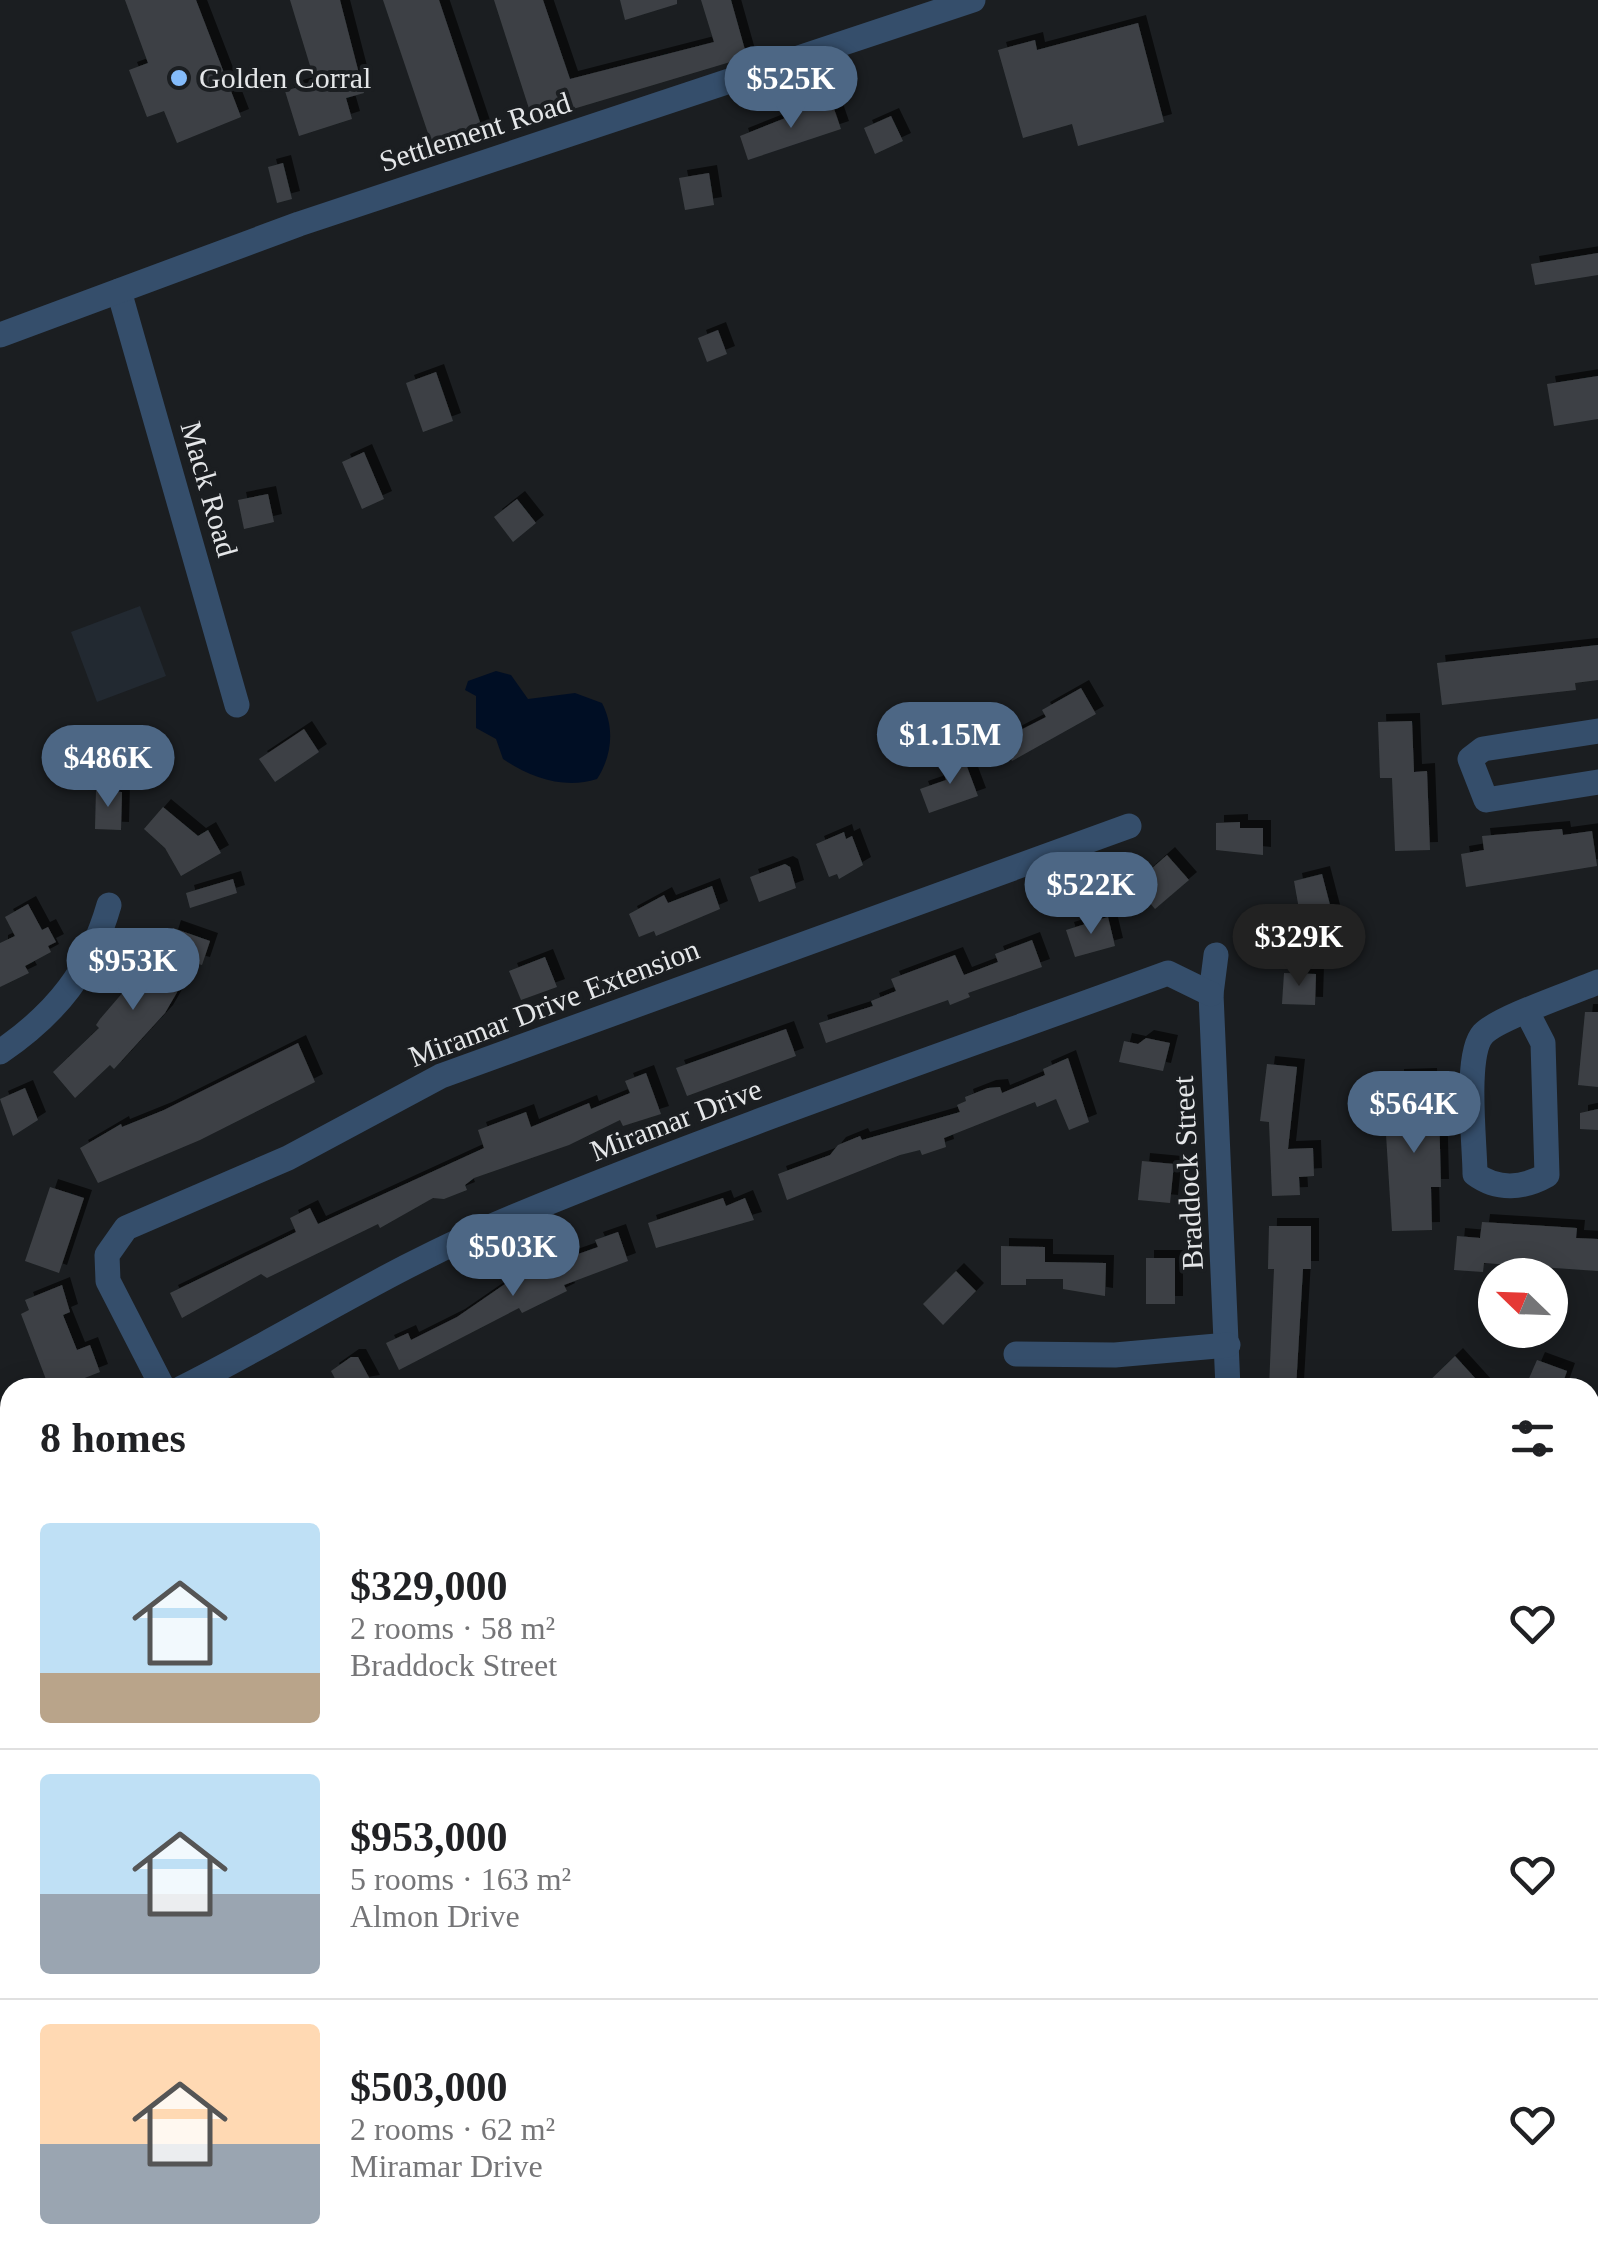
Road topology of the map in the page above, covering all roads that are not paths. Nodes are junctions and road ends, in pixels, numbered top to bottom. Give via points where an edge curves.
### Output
1 (973, 0) edge
2 (119, 291) junction
3 (0, 335) edge
4 (237, 705) dead end
5 (1598, 731) edge
6 (1598, 782) edge
7 (1130, 826) dead end
8 (110, 906) dead end
9 (1216, 955) dead end
10 (1598, 982) edge
11 (1211, 994) junction
12 (1527, 1012) junction
13 (0, 1052) edge
14 (1228, 1345) junction
15 (1016, 1354) dead end
16 (158, 1378) edge
17 (202, 1378) edge
18 (1228, 1378) edge

1 - 2 street, Settlement Road
2 - 3 street, Settlement Road
2 - 4 street, Mack Road
5 - 6 street via 1483,748 1470,759 1486,800
7 - 16 street, Miramar Drive Extension via 441,1076 288,1158 126,1228 107,1255 108,1280
8 - 13 street via 85,966 54,1007
9 - 11 street, Braddock Street
10 - 12 street
11 - 14 street, Braddock Street
11 - 17 street, Miramar Drive via 1168,973 547,1204 390,1274
12 - 12 street via 1478,1040 1476,1174 1489,1185 1528,1186 1547,1175 1543,1043
14 - 15 street via 1115,1355
14 - 18 street, Braddock Street

